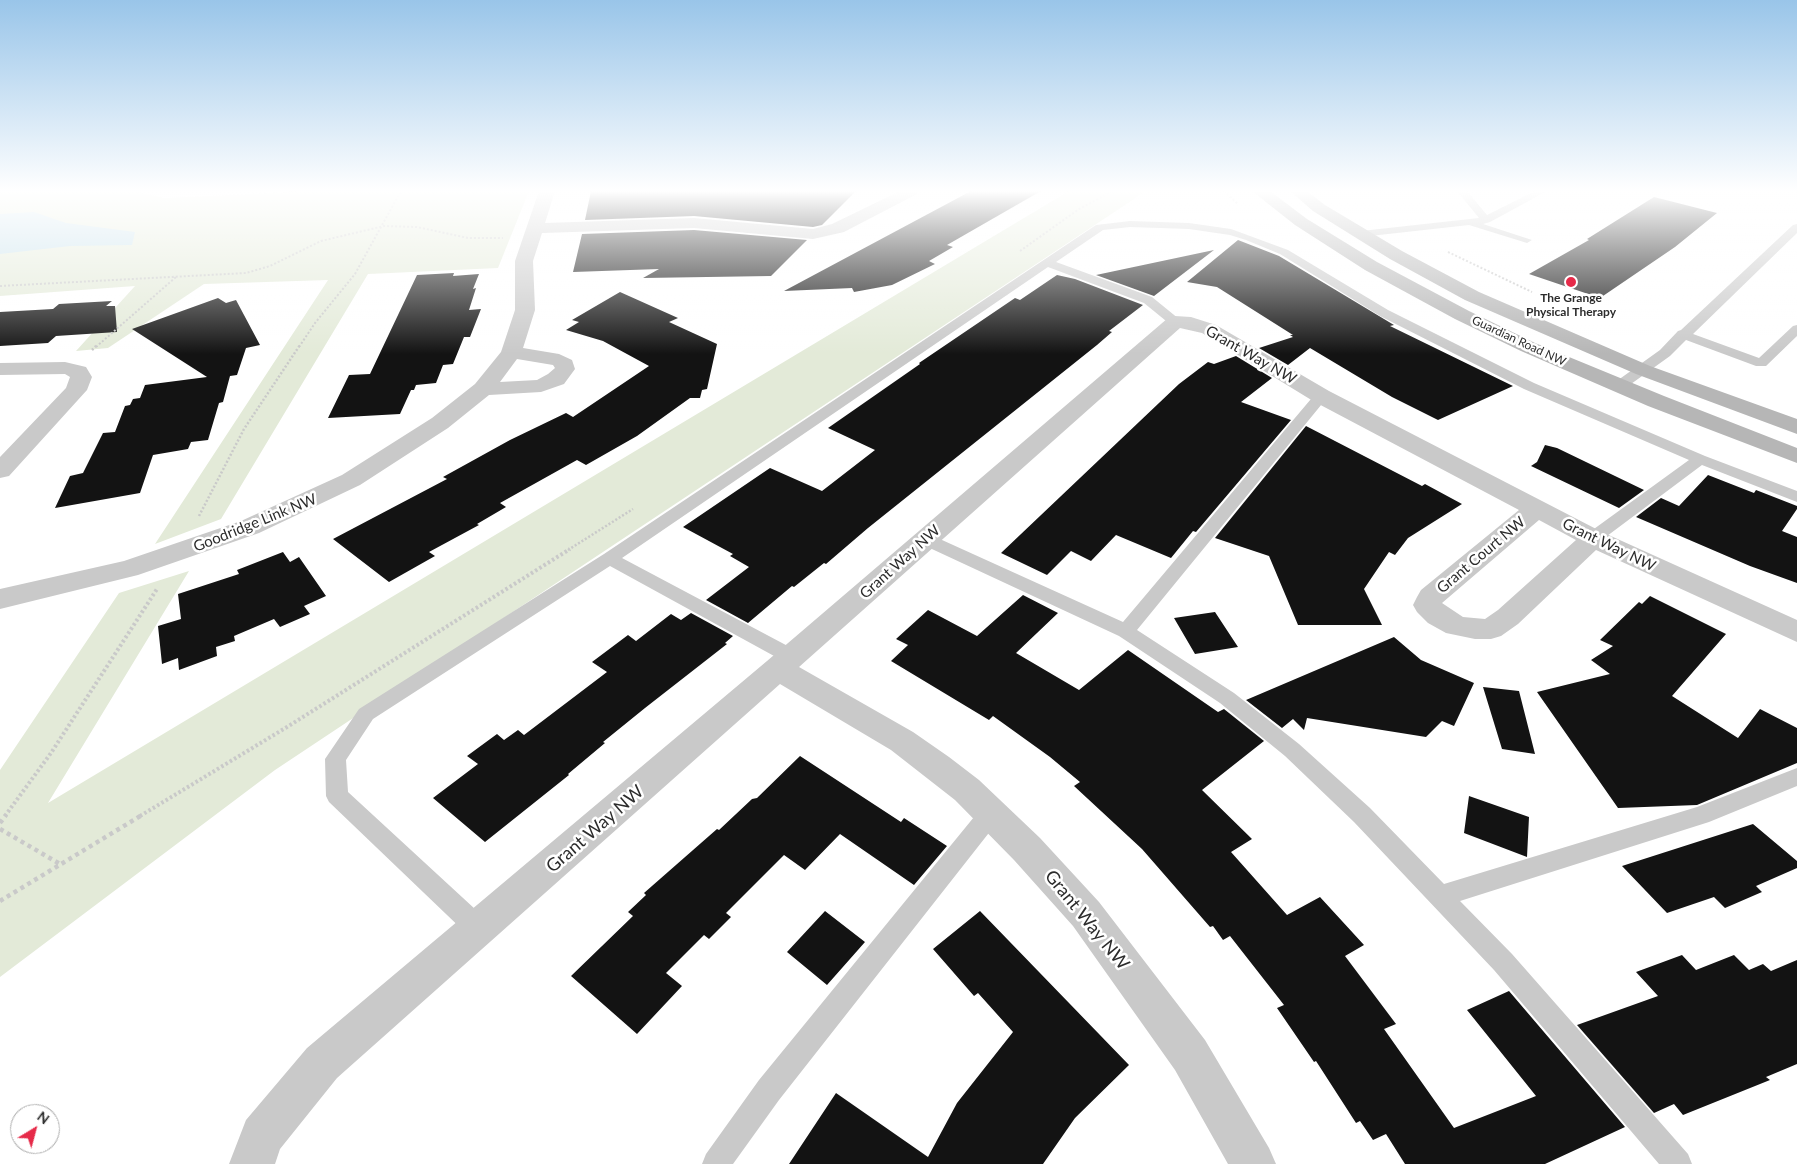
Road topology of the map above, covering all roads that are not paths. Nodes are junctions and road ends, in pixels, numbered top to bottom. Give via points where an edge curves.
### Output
1 (529, 245) edge
2 (1074, 245) edge
3 (1266, 245) edge
4 (1337, 245) edge
5 (1381, 245) edge
6 (1777, 245) edge
7 (1048, 263) junction
8 (1175, 322) junction
9 (1797, 329) edge
10 (1682, 334) junction
11 (511, 352) junction
12 (0, 369) edge
13 (1643, 370) junction
14 (1619, 386) junction
15 (483, 389) junction
16 (1321, 396) junction
17 (1797, 428) edge
18 (1797, 456) edge
19 (1700, 459) junction
20 (0, 472) edge
21 (1797, 497) edge
22 (1536, 509) junction
23 (1592, 538) junction
24 (925, 539) junction
25 (610, 558) junction
26 (0, 599) edge
27 (1126, 630) junction
28 (1797, 632) edge
29 (785, 663) junction
30 (1797, 777) edge
31 (991, 813) junction
32 (1441, 896) junction
33 (479, 929) junction
34 (1243, 1160) edge
35 (252, 1164) edge
36 (716, 1164) edge
37 (1678, 1164) edge

1 - 11 street, Goodridge Link NW via 523,266 525,310
2 - 7 lane
3 - 19 lane via 1284,252 1384,313 1529,386
4 - 14 main road, Guardian Road NW via 1412,289 1528,347
5 - 13 main road, Guardian Road NW via 1472,296
6 - 10 lane
7 - 8 lane via 1148,300
7 - 25 lane
8 - 16 street, Grant Way NW via 1191,322 1209,329
8 - 24 street, Grant Way NW
9 - 10 lane via 1761,363
10 - 13 lane
11 - 15 street, Goodridge Link NW
11 - 15 street via 559,360 565,369 556,379 541,386
12 - 20 street via 65,368 79,371 81,377 80,383
13 - 14 lane
13 - 17 main road, Guardian Road NW
14 - 18 main road, Guardian Road NW
15 - 26 street, Goodridge Link NW via 421,437 351,480 250,527 179,553 93,578
16 - 22 street, Grant Way NW
16 - 27 lane
19 - 21 lane
19 - 23 lane
22 - 23 street, Grant Way NW
22 - 23 street, Grant Court NW via 1431,597 1427,605 1456,626 1491,629
23 - 28 street, Grant Way NW
24 - 27 lane
24 - 29 street, Grant Way NW
25 - 29 lane
25 - 33 lane via 366,714 335,760 337,796
27 - 32 lane via 1228,698 1292,750 1362,815
29 - 31 street, Grant Way NW via 902,741
29 - 33 street, Grant Way NW
30 - 32 lane via 1701,815
31 - 34 street, Grant Way NW via 1086,914 1190,1054
31 - 36 lane via 769,1090
32 - 37 lane via 1503,962
33 - 35 street, Grant Way NW via 322,1063 262,1136

